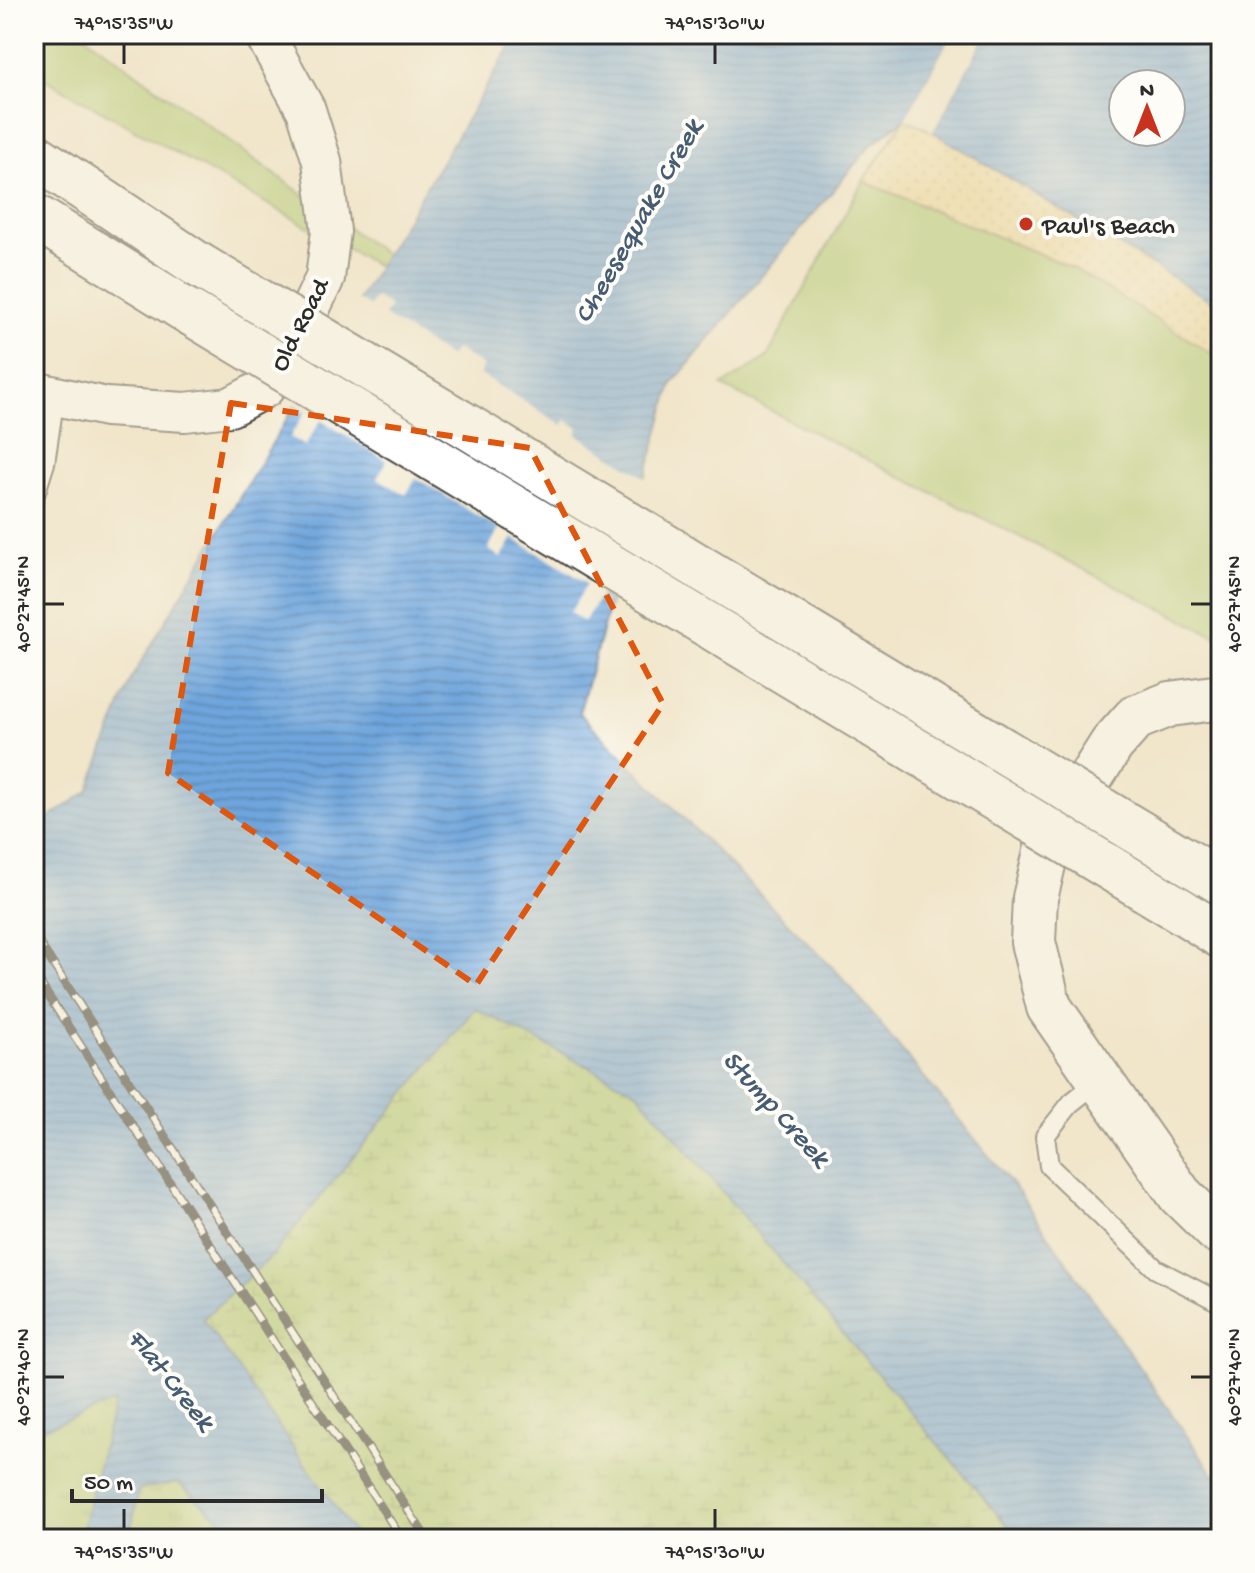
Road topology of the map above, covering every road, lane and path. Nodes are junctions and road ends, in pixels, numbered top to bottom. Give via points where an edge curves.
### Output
1 (264, 34) edge
2 (34, 155) edge
3 (34, 216) edge
4 (44, 393) edge
5 (34, 498) edge
6 (1221, 697) edge
7 (1221, 882) edge
8 (1221, 936) edge
9 (1100, 1080) junction
10 (1221, 1233) edge
11 (1221, 1303) edge

1 - 4 street, Old Road via 306,110 322,161 331,231 325,278 294,343 265,388 230,407 185,412 106,407
2 - 7 highway, bridge via 197,264
3 - 8 highway, bridge
4 - 5 lane via 45,463
6 - 9 highway via 1170,704 1135,718 1112,744 1048,844 1035,898 1033,942 1049,1007
9 - 10 highway via 1180,1195
9 - 11 lane via 1072,1102 1045,1136 1049,1166 1156,1269

